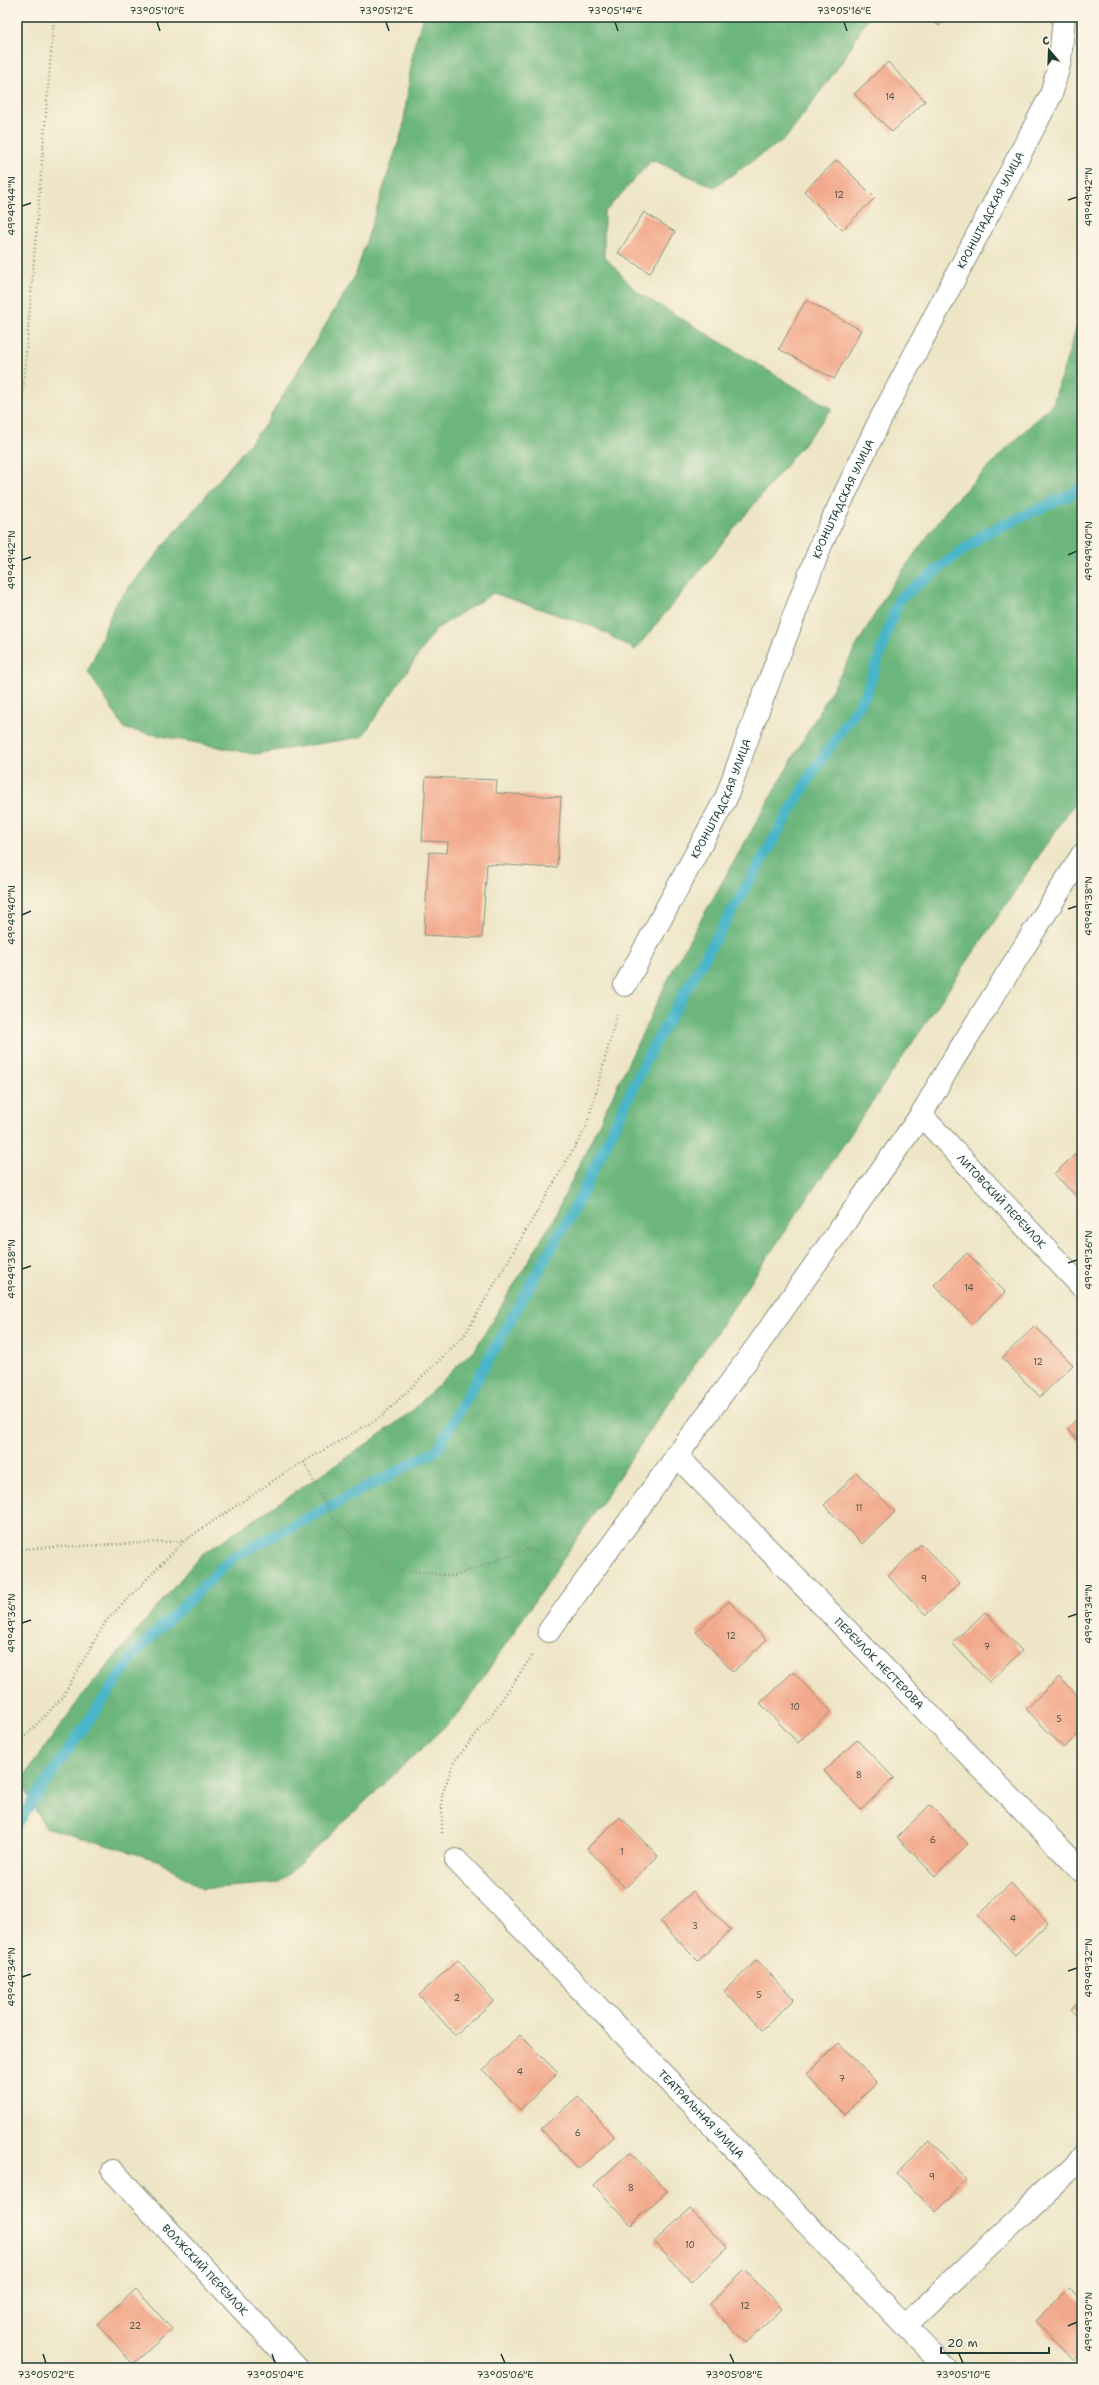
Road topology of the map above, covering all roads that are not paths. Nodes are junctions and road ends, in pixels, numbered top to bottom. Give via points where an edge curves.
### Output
1 (1064, 17) edge
2 (1082, 855) edge
3 (625, 985) road end
4 (921, 1115) junction
5 (1082, 1287) edge
6 (676, 1455) junction
7 (549, 1631) road end
8 (456, 1860) road end
9 (1082, 1871) edge
10 (1082, 2158) edge
11 (113, 2171) dead end
12 (906, 2325) junction
13 (297, 2368) edge
14 (946, 2368) edge

1 - 3 street, КРОНШТАДСКАЯ УЛИЦА via 1060,61 1051,95 878,424 822,542 726,798
2 - 4 street
4 - 5 street, ЛИТОВСКИЙ ПЕРЕУЛОК
4 - 6 street via 760,1342
6 - 7 street
6 - 9 street, ПЕРЕУЛОК НЕСТЕРОВА
8 - 12 street, ТЕАТРАЛЬНАЯ УЛИЦА
10 - 12 street
11 - 13 street, ВОЛЖСКИЙ ПЕРЕУЛОК
12 - 14 street, ТЕАТРАЛЬНАЯ УЛИЦА

